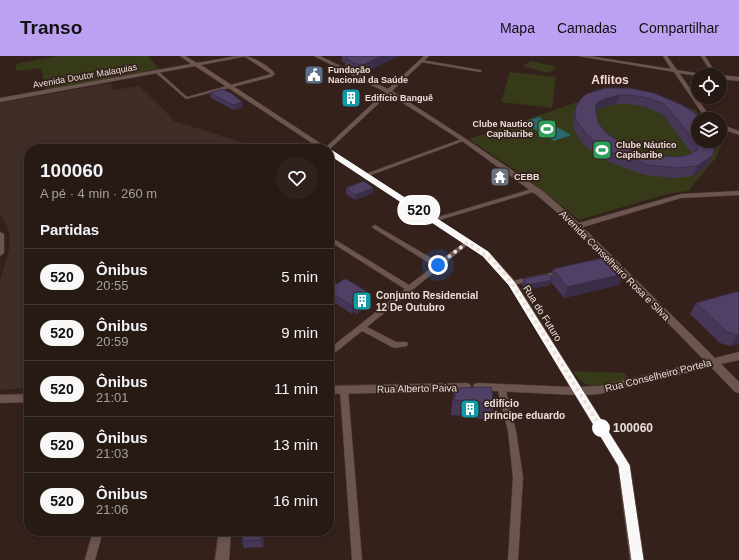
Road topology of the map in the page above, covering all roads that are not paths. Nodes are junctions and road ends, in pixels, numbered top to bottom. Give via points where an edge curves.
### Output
1 (182, 56) edge
2 (246, 56) edge
3 (316, 56) edge
4 (426, 56) edge
5 (580, 56) edge
6 (665, 56) edge
7 (703, 56) edge
8 (422, 61) junction
9 (195, 65) junction
10 (711, 68) edge
11 (480, 71) dead end
12 (157, 72) junction
13 (676, 72) junction
14 (691, 74) edge
15 (727, 78) edge
16 (739, 79) edge
17 (232, 87) junction
18 (388, 91) junction
19 (0, 100) edge
20 (704, 112) edge
21 (727, 129) edge
22 (739, 133) edge
23 (464, 140) junction
24 (318, 144) edge
25 (331, 144) edge
26 (334, 155) edge
27 (366, 175) junction
28 (535, 190) junction
29 (739, 193) edge
30 (434, 220) junction
31 (578, 226) junction
32 (375, 227) dead end
33 (0, 234) edge
34 (334, 241) edge
35 (468, 242) junction
36 (0, 253) edge
37 (438, 265) junction
38 (556, 274) edge
39 (512, 283) junction
40 (409, 288) junction
41 (361, 326) junction
42 (404, 344) dead end
43 (334, 349) edge
44 (739, 356) edge
45 (712, 362) junction
46 (501, 387) junction
47 (739, 389) edge
48 (334, 390) edge
49 (344, 390) junction
50 (578, 390) junction
51 (24, 398) edge
52 (0, 399) edge
53 (97, 536) edge
54 (224, 536) edge
55 (90, 560) edge
56 (222, 560) edge
57 (357, 560) edge
58 (513, 560) edge
59 (637, 560) edge

1 - 9 street
2 - 9 street, Avenida Doutor Malaquias
2 - 17 street via 273,74
3 - 18 street, Avenida Conselheiro Rosa e Silva
4 - 8 street
5 - 13 street
6 - 13 street
7 - 10 street
8 - 11 street
8 - 18 street
9 - 12 street, Avenida Doutor Malaquias
9 - 17 street
12 - 17 street via 187,98
12 - 19 street, Avenida Doutor Malaquias
13 - 14 street
13 - 20 street
15 - 16 street
17 - 24 street
18 - 23 street, Avenida Conselheiro Rosa e Silva
18 - 25 street
21 - 22 street
23 - 27 street
23 - 28 street, Avenida Conselheiro Rosa e Silva
26 - 27 street, Rua do Futuro
27 - 30 street, Rua do Futuro
28 - 30 street
28 - 31 street, Avenida Conselheiro Rosa e Silva
29 - 31 street via 674,197
30 - 35 street, Rua do Futuro
31 - 45 street, Avenida Conselheiro Rosa e Silva
32 - 37 street
33 - 36 street
34 - 40 street
35 - 37 street
35 - 39 street, Rua do Futuro via 492,260
37 - 40 street
38 - 39 street
39 - 50 street, Rua do Futuro
40 - 41 street
41 - 42 street via 395,345
41 - 43 street
44 - 45 street, Rua Conselheiro Portela
45 - 47 street, Avenida Conselheiro Rosa e Silva
45 - 50 street, Rua Conselheiro Portela via 600,390
46 - 49 street, Rua Alberto Paiva
46 - 50 street, Rua Alberto Paiva
46 - 58 street via 512,431 518,478
48 - 49 street, Rua Alberto Paiva
49 - 57 street
50 - 59 street, Rua do Futuro via 624,465
51 - 52 street
53 - 55 street
54 - 56 street

